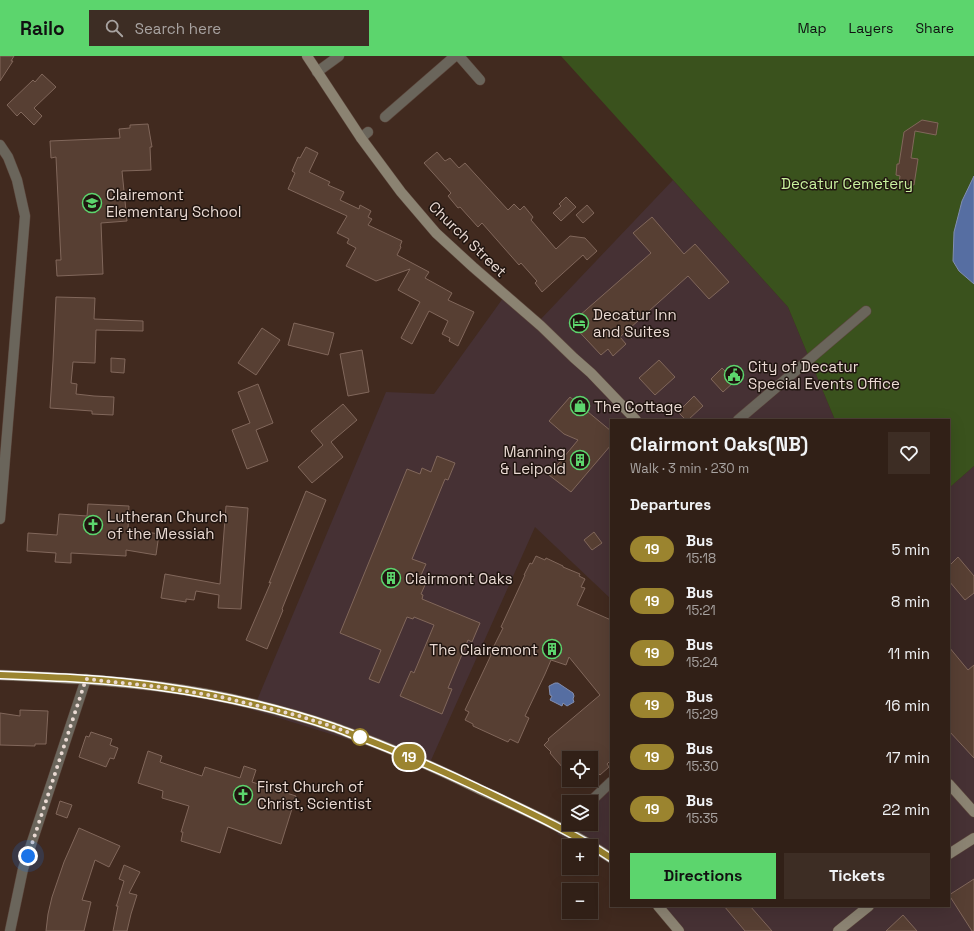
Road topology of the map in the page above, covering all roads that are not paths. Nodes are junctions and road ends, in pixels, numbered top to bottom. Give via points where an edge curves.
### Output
1 (307, 56) edge
2 (339, 56) edge
3 (455, 56) edge
4 (459, 56) edge
5 (316, 72) junction
6 (480, 80) dead end
7 (385, 117) dead end
8 (0, 145) edge
9 (866, 312) dead end
10 (635, 419) edge
11 (739, 419) edge
12 (0, 520) edge
13 (0, 675) edge
14 (86, 679) junction
15 (610, 783) edge
16 (950, 785) edge
17 (597, 795) edge
18 (974, 812) edge
19 (574, 831) edge
20 (572, 834) junction
21 (974, 838) edge
22 (950, 853) edge
23 (610, 857) edge
24 (662, 907) edge
25 (868, 907) edge
26 (10, 931) edge
27 (679, 931) edge
28 (838, 931) edge

1 - 5 main road, Church Street
2 - 5 street
3 - 7 street
4 - 6 street
5 - 10 main road, Church Street via 364,135 401,192 436,233 591,373
8 - 12 street via 18,180 25,216
9 - 11 street
13 - 14 main road
14 - 20 main road via 206,694 334,727 435,768
14 - 26 street via 23,869
15 - 17 street
16 - 18 main road
19 - 20 street
20 - 23 main road
21 - 22 main road
24 - 27 main road
25 - 28 main road

